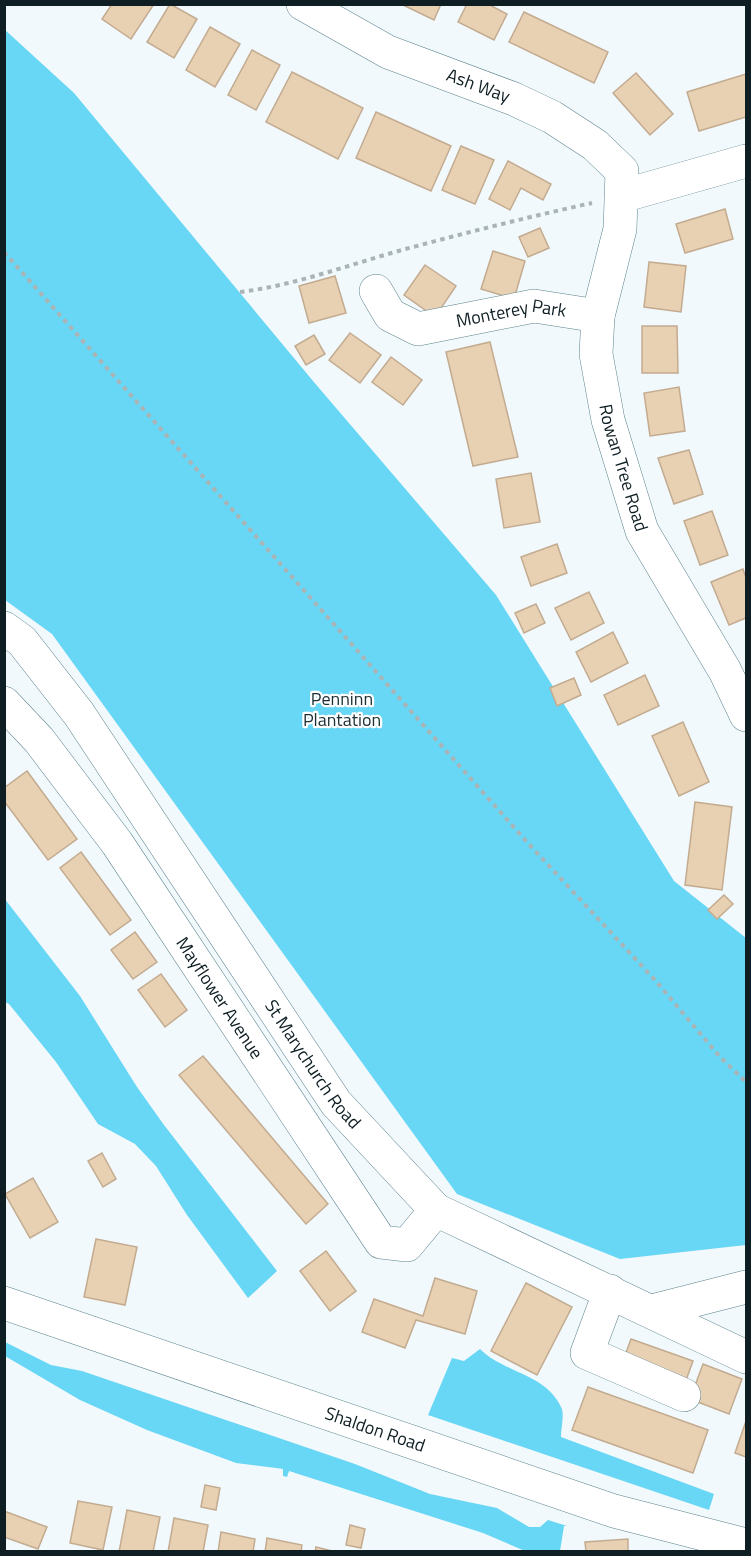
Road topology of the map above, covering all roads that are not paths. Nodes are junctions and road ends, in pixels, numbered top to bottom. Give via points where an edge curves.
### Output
1 (305, 5) edge
2 (747, 161) edge
3 (622, 196) junction
4 (376, 291) dead end
5 (598, 316) junction
6 (4, 628) edge
7 (4, 703) edge
8 (747, 715) edge
9 (436, 1210) junction
10 (747, 1287) edge
11 (610, 1292) junction
12 (4, 1303) edge
13 (652, 1311) junction
14 (747, 1357) edge
15 (684, 1395) dead end
16 (747, 1545) edge

1 - 3 street, Ash Way via 388,52 552,117 595,144 622,171
2 - 3 street
3 - 5 street, Rowan Tree Road via 620,229
4 - 5 street, Monterey Park via 390,315 418,329 428,340 534,306
5 - 8 street, Rowan Tree Road via 596,354 608,420 642,531
6 - 9 street, St Marychurch Road via 22,641 79,714 336,1103
7 - 9 street, Mayflower Avenue via 39,740 117,843 381,1242 407,1245
9 - 11 street, St Marychurch Road
10 - 13 street
11 - 13 street, St Marychurch Road
11 - 15 street via 587,1353
12 - 16 street, Shaldon Road via 614,1511
13 - 14 street, St Marychurch Road

